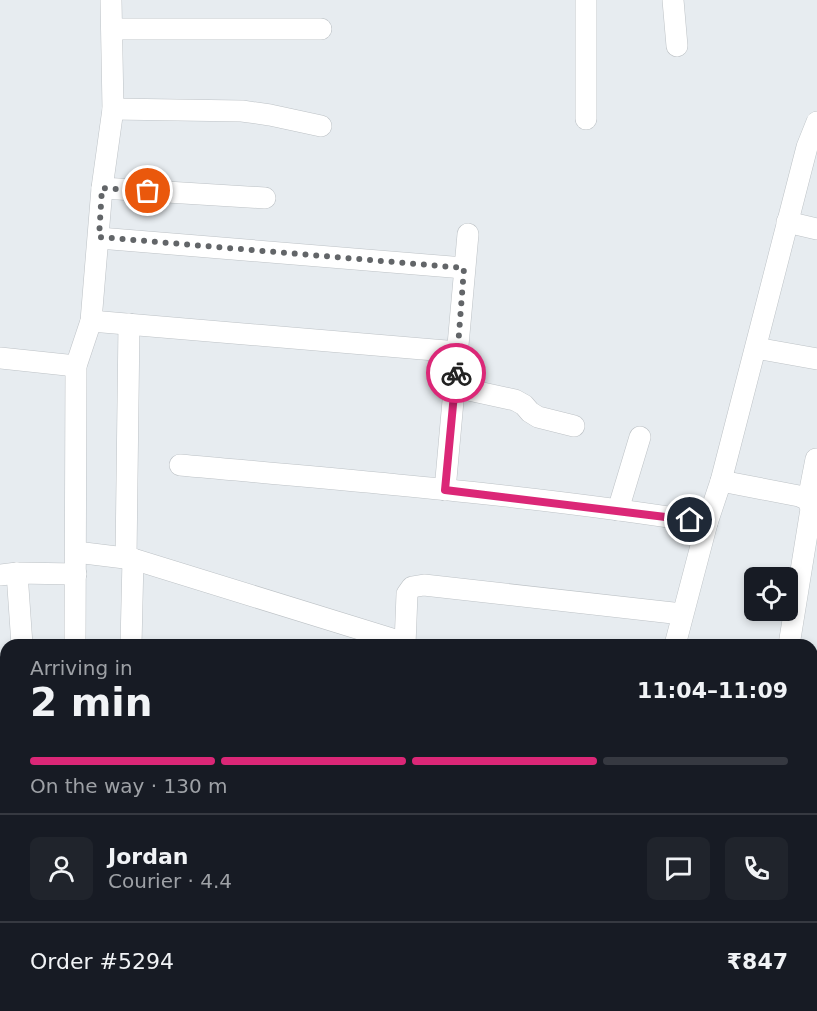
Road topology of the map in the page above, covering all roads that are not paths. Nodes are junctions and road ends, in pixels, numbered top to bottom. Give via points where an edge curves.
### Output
1 (111, 0) edge
2 (586, 0) edge
3 (673, 0) edge
4 (112, 29) junction
5 (321, 29) dead end
6 (677, 46) dead end
7 (113, 109) junction
8 (586, 119) dead end
9 (817, 122) edge
10 (321, 126) dead end
11 (102, 188) junction
12 (265, 198) dead end
13 (787, 222) junction
14 (817, 229) edge
15 (468, 234) dead end
16 (99, 237) junction
17 (464, 268) junction
18 (91, 321) junction
19 (129, 324) junction
20 (756, 348) junction
21 (458, 352) junction
22 (0, 358) edge
23 (817, 359) edge
24 (76, 366) junction
25 (455, 387) junction
26 (574, 426) dead end
27 (640, 437) dead end
28 (816, 459) edge
29 (180, 465) dead end
30 (721, 481) junction
31 (445, 490) junction
32 (808, 500) junction
33 (618, 510) junction
34 (707, 523) junction
35 (811, 548) edge
36 (76, 552) junction
37 (129, 559) junction
38 (9, 574) edge
39 (76, 574) junction
40 (682, 614) junction
41 (346, 635) edge
42 (21, 639) edge
43 (75, 639) edge
44 (131, 639) edge
45 (372, 639) edge
46 (405, 639) edge
47 (676, 639) edge
48 (790, 639) edge

1 - 4 street
2 - 8 street
3 - 6 street
4 - 5 street
4 - 7 street
7 - 10 street via 242,111
7 - 11 street
9 - 13 street
11 - 12 street
11 - 16 street
13 - 14 street
13 - 20 street
15 - 17 street
16 - 17 street
16 - 18 street
17 - 21 street
18 - 19 street
18 - 24 street
19 - 21 street
19 - 37 street
20 - 23 street
20 - 30 street
21 - 25 street
22 - 24 street
24 - 36 street
25 - 26 street via 515,400 538,417
25 - 31 street
27 - 33 street
28 - 32 street
29 - 31 street
30 - 32 street
30 - 34 street
31 - 33 street
32 - 35 street
33 - 34 street
34 - 40 street
35 - 48 street
36 - 37 street
36 - 39 street
37 - 41 street
37 - 44 street
38 - 39 street
38 - 42 street
39 - 43 street
40 - 46 street via 424,585 412,587 407,594
40 - 47 street
41 - 45 street

